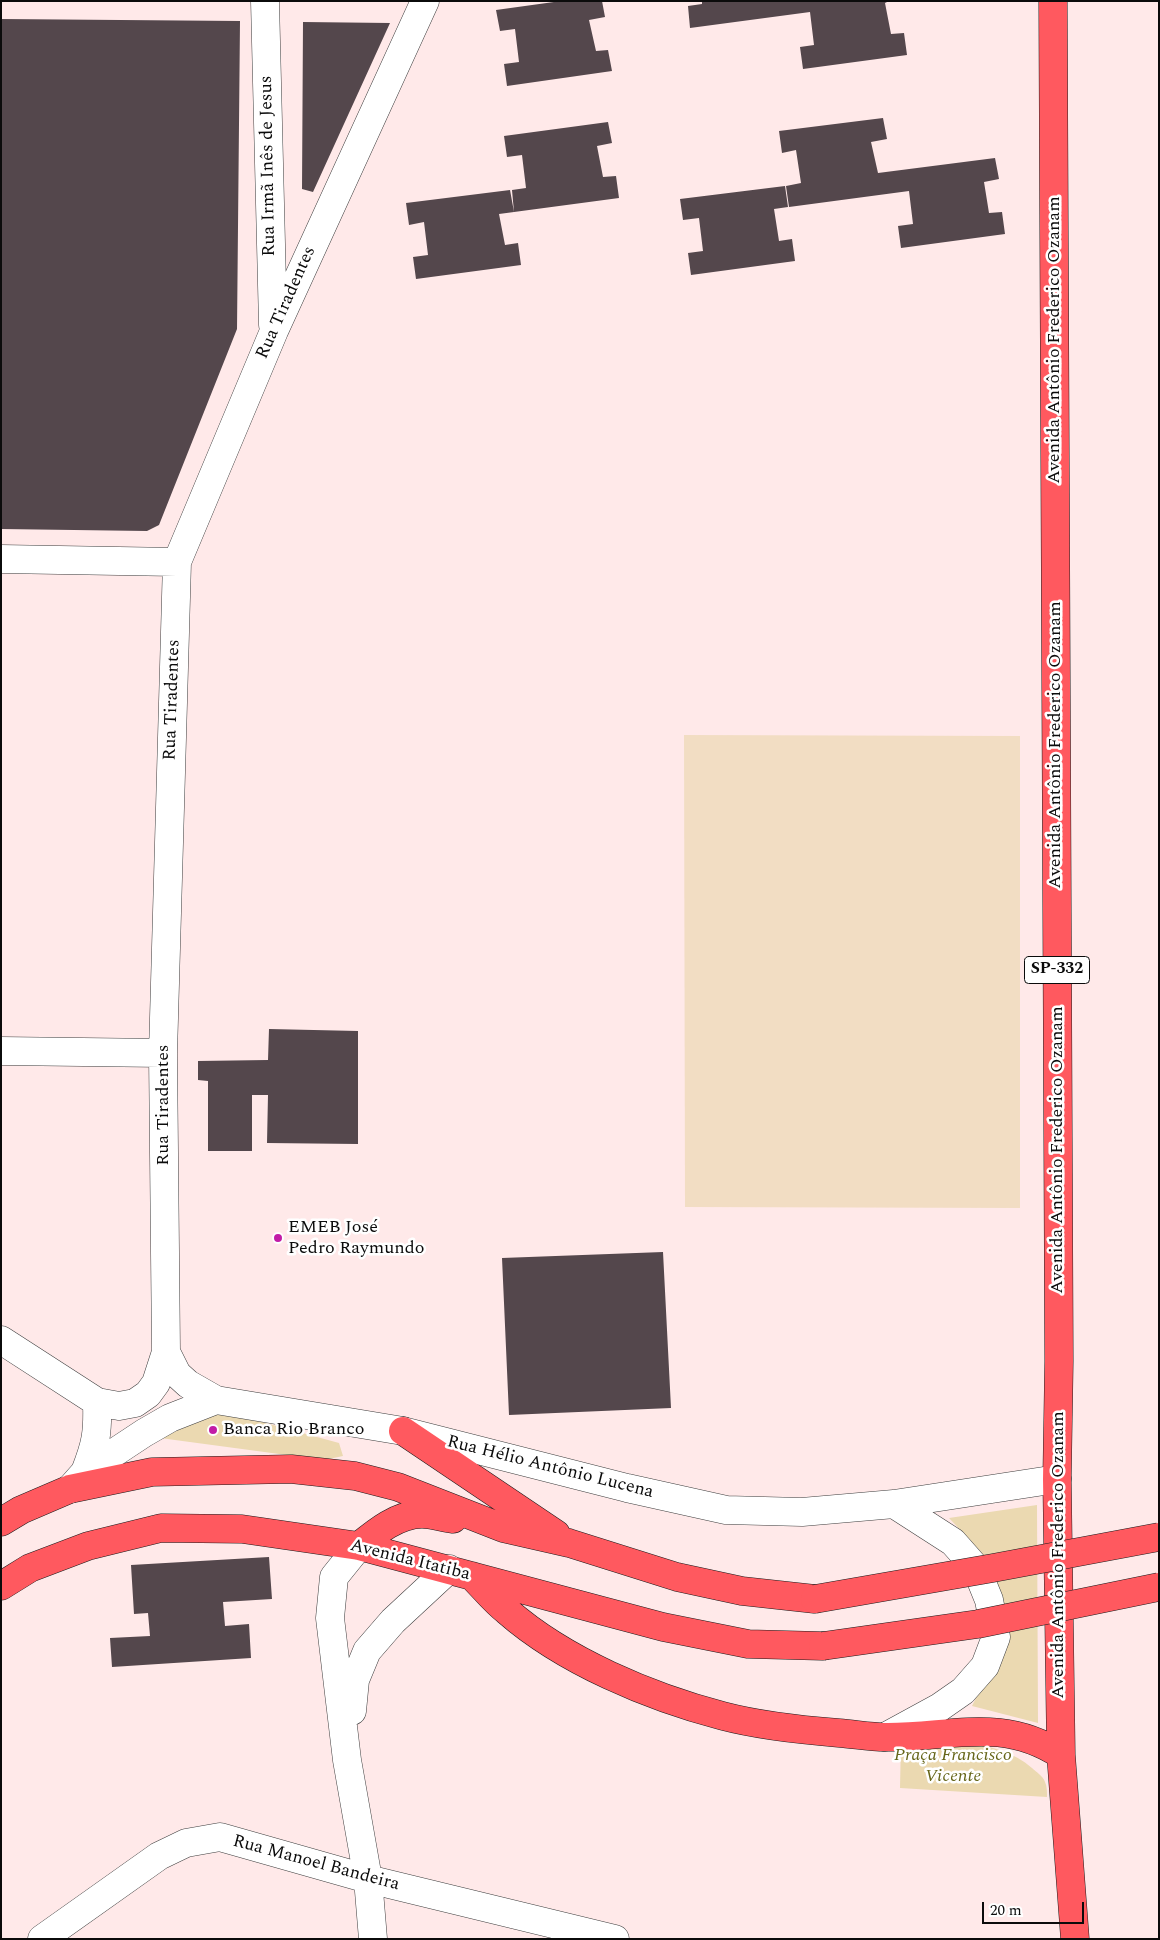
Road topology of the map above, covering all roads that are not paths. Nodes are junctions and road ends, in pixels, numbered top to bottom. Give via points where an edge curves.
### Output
1 (265, 1) edge
2 (425, 1) edge
3 (1053, 1) edge
4 (274, 331) junction
5 (1, 559) edge
6 (177, 562) junction
7 (1, 1051) edge
8 (163, 1053) junction
9 (1, 1340) edge
10 (166, 1352) junction
11 (216, 1400) junction
12 (98, 1402) junction
13 (403, 1431) junction
14 (1057, 1479) junction
15 (77, 1481) junction
16 (894, 1504) junction
17 (1, 1522) edge
18 (503, 1528) junction
19 (1159, 1537) edge
20 (569, 1544) junction
21 (359, 1546) junction
22 (460, 1573) junction
23 (1, 1586) edge
24 (1159, 1586) edge
25 (885, 1737) junction
26 (1061, 1755) junction
27 (347, 1760) junction
28 (368, 1879) junction
29 (42, 1939) edge
30 (373, 1939) edge
31 (615, 1939) edge
32 (1074, 1939) edge

1 - 4 street, Rua Irmã Inês de Jesus
2 - 4 street, Rua Tiradentes
3 - 14 main road, Avenida Antônio Frederico Ozanam / SP-332
4 - 6 street, Rua Tiradentes
5 - 6 street
6 - 8 street, Rua Tiradentes
7 - 8 street
8 - 10 street, Rua Tiradentes
9 - 12 street
10 - 11 street via 177,1374
10 - 12 street, Rua Tiradentes via 156,1383 148,1394 135,1403 119,1406
11 - 13 street, Rua Hélio Antônio Lucena
11 - 15 street via 170,1418
12 - 15 street via 98,1434 94,1450
13 - 16 street, Rua Hélio Antônio Lucena via 726,1510 802,1512
13 - 20 main road
14 - 16 street, Rua Hélio Antônio Lucena
14 - 26 main road, Avenida Antônio Frederico Ozanam / SP-332
15 - 17 main road
15 - 18 main road via 152,1472 291,1469 355,1476 398,1487
16 - 25 street via 953,1542 976,1568 989,1600 996,1637 985,1666 963,1691
18 - 20 main road
18 - 21 main road via 421,1514 404,1517 379,1529
19 - 20 main road, bridge via 815,1598 742,1591 678,1577
21 - 22 main road, Avenida Itatiba
21 - 23 main road, Avenida Itatiba via 242,1529 161,1528 88,1546 30,1568
21 - 27 street via 334,1577 330,1618
22 - 24 main road, Avenida Itatiba, bridge via 662,1627 748,1644 823,1646 978,1624
22 - 25 main road via 537,1634 582,1662 650,1692 724,1717 788,1729
22 - 27 street via 393,1621 366,1651 355,1680
25 - 26 main road via 986,1731 1014,1734
26 - 32 main road, Avenida Antônio Frederico Ozanam / SP-332
27 - 28 street
28 - 29 street, Rua Manoel Bandeira via 220,1837 186,1843 159,1856
28 - 30 street
28 - 31 street, Rua Manoel Bandeira

